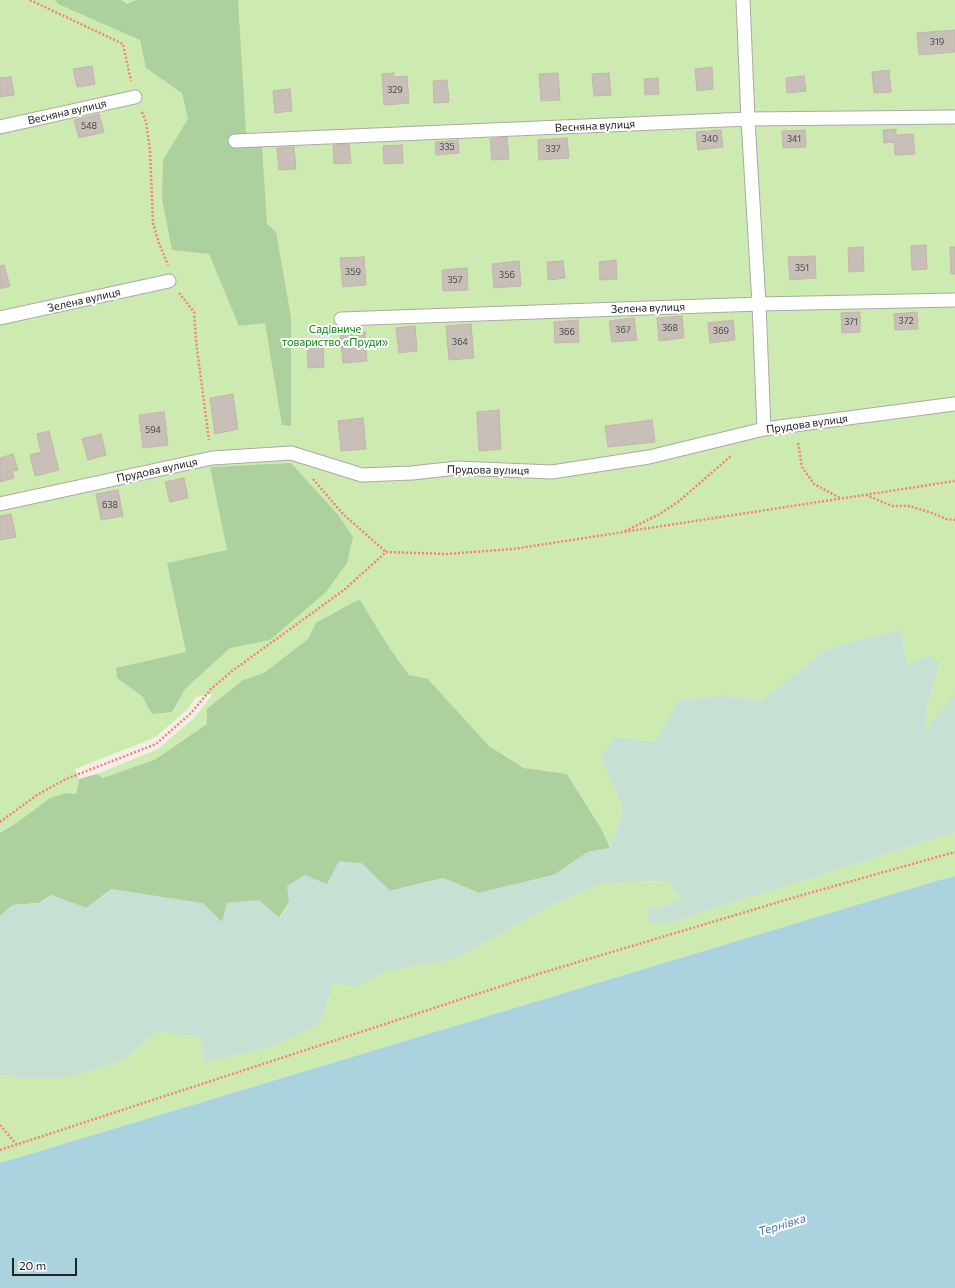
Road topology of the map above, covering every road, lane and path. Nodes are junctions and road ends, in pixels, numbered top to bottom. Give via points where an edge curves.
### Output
1 (30, 0) edge
2 (743, 0) edge
3 (135, 97) junction
4 (955, 116) edge
5 (748, 119) junction
6 (0, 127) edge
7 (235, 141) dead end
8 (168, 281) junction
9 (955, 300) edge
10 (759, 304) junction
11 (0, 318) edge
12 (341, 319) dead end
13 (955, 404) edge
14 (795, 425) junction
15 (764, 429) junction
16 (292, 453) junction
17 (732, 455) dead end
18 (212, 458) junction
19 (955, 481) edge
20 (865, 495) junction
21 (840, 498) junction
22 (0, 504) edge
23 (955, 520) edge
24 (622, 532) junction
25 (386, 552) junction
26 (0, 822) edge
27 (955, 852) edge
28 (0, 1125) edge
29 (17, 1145) junction
30 (0, 1150) edge

1 - 3 path via 123,44
2 - 5 lane
3 - 6 lane, Весняна вулиця
3 - 8 path via 146,122 150,150 153,224 170,269
4 - 5 lane, Весняна вулиця
5 - 7 lane, Весняна вулиця
5 - 10 lane
8 - 11 lane, Зелена вулиця
8 - 18 path via 194,312
9 - 10 lane, Зелена вулиця
10 - 12 lane, Зелена вулиця
10 - 15 lane
13 - 14 lane, Прудова вулиця
14 - 15 lane, Прудова вулиця
14 - 21 path via 802,467 814,484
15 - 16 lane, Прудова вулиця via 649,457 552,472 457,468 362,475
16 - 18 lane, Прудова вулиця
16 - 25 path via 343,514
17 - 24 path via 678,502 658,515
18 - 22 lane, Прудова вулиця
19 - 20 path
20 - 21 path
20 - 23 path via 892,506 909,506
21 - 24 path
24 - 25 path via 513,549 447,554
25 - 26 path via 344,590 232,671 211,689 192,713 156,744 66,779 37,795
27 - 29 path via 536,975
28 - 29 path
29 - 30 path

